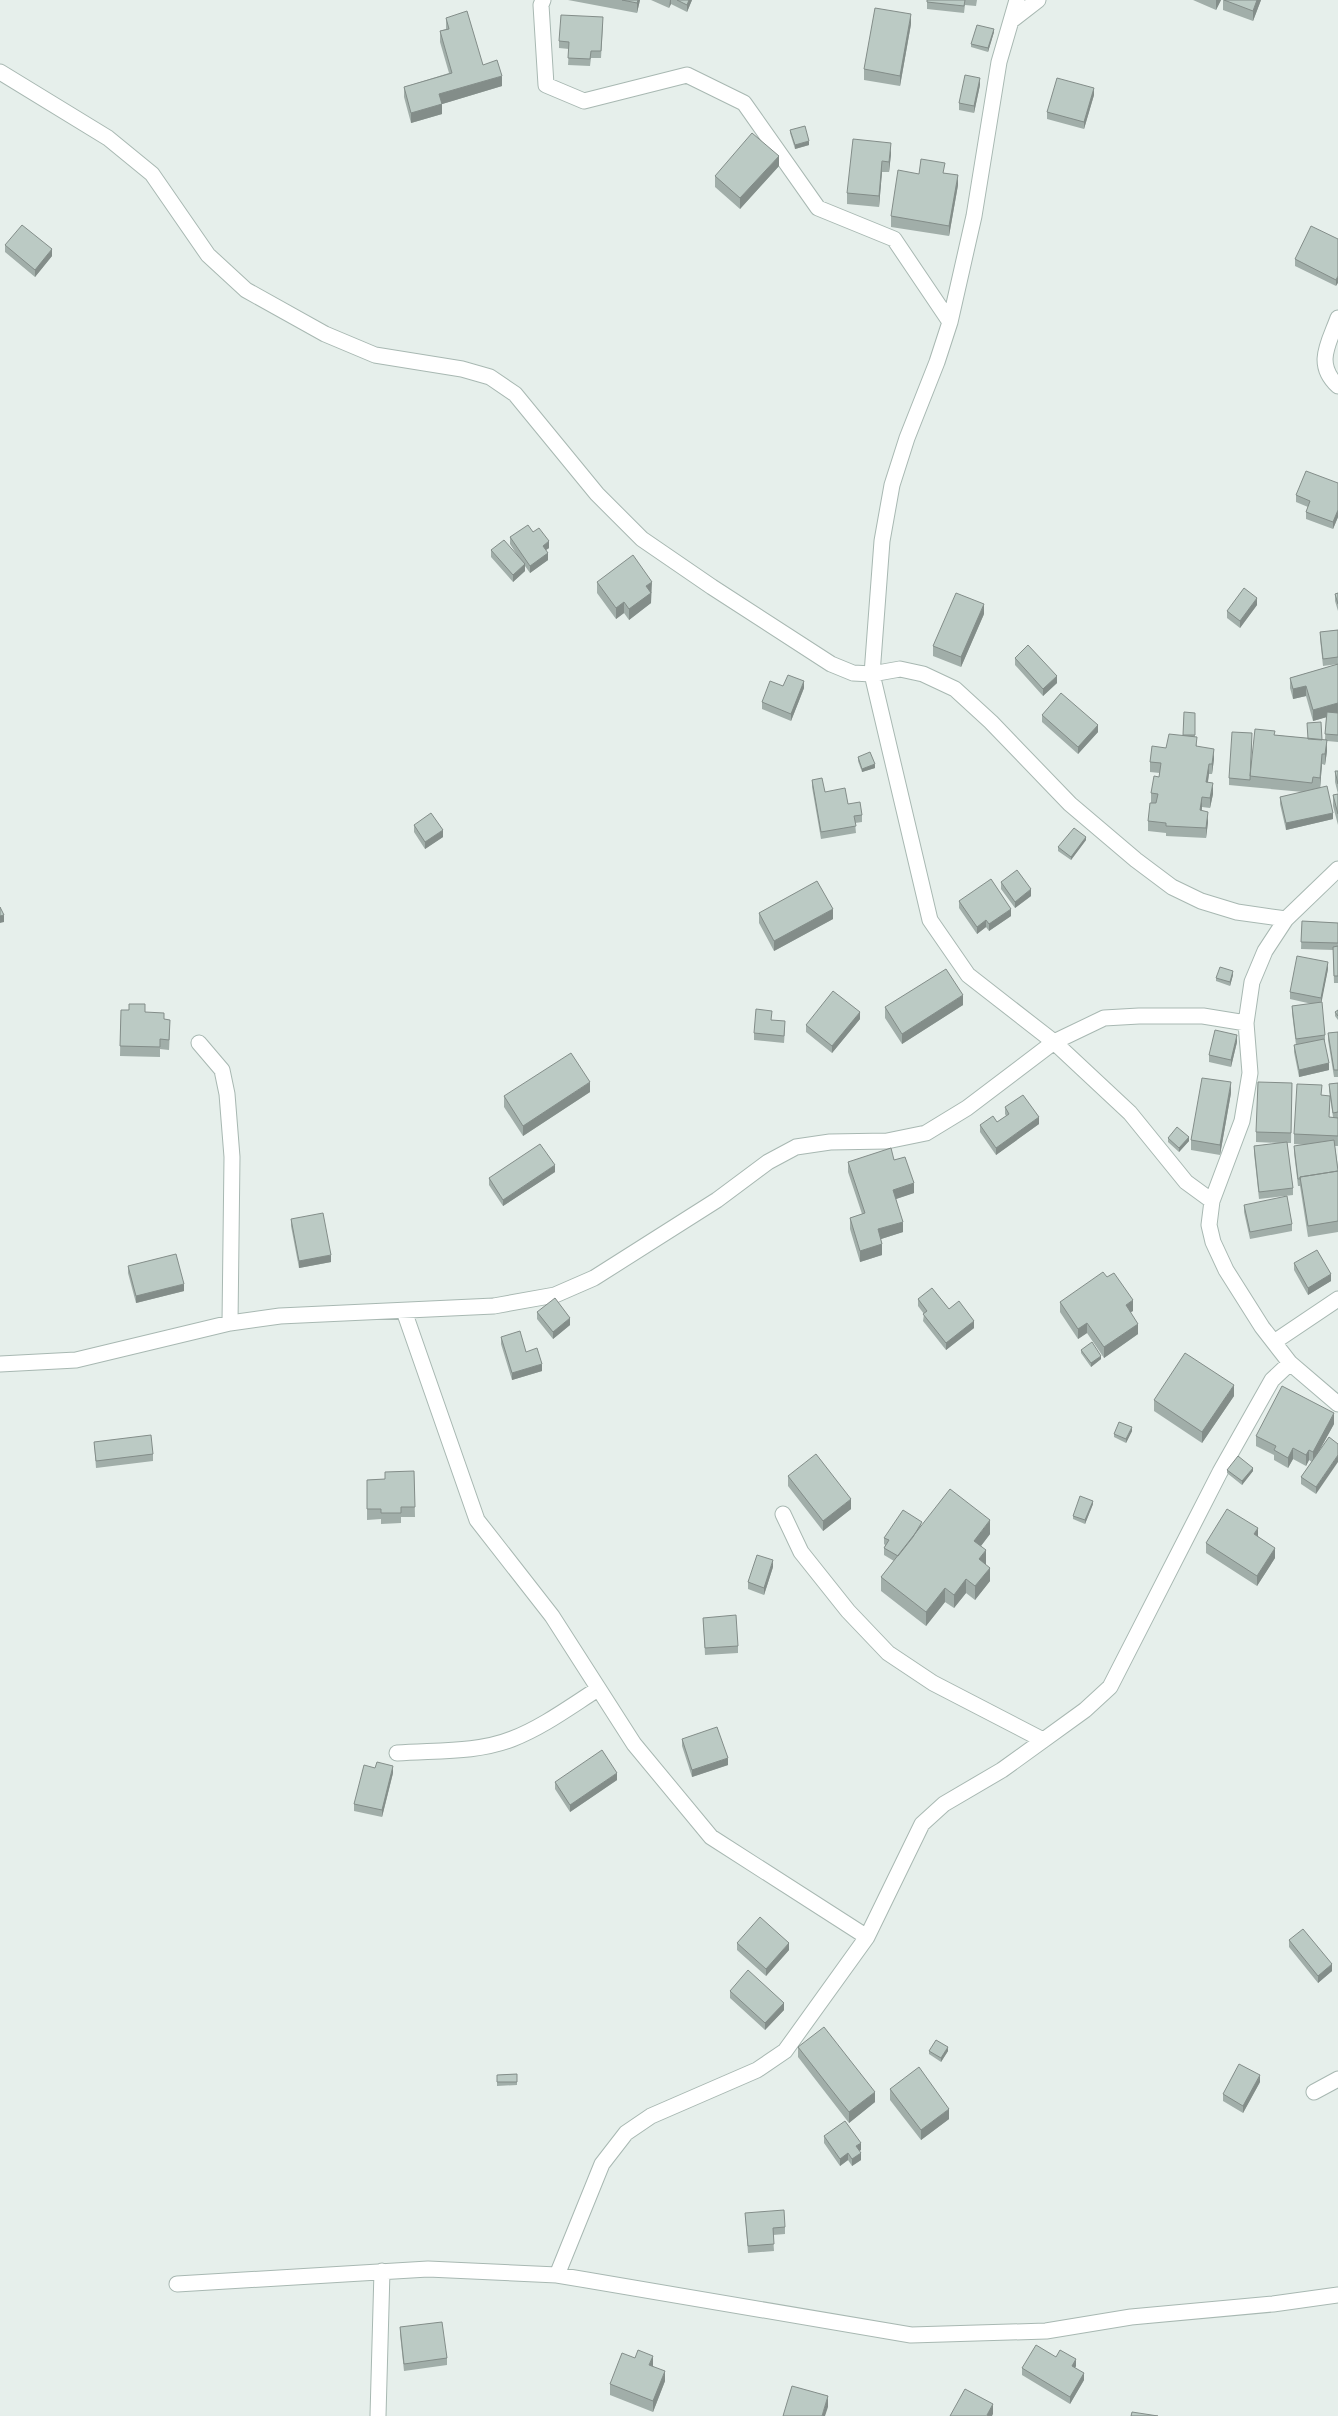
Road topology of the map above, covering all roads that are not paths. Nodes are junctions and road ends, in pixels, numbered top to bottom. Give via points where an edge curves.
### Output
1 (543, 0) edge
2 (1017, 0) edge
3 (1038, 0) edge
4 (1011, 21) junction
5 (0, 72) edge
6 (1338, 318) edge
7 (950, 322) junction
8 (1338, 386) edge
9 (872, 674) junction
10 (1338, 869) edge
11 (1286, 919) junction
12 (1246, 1022) junction
13 (1054, 1042) junction
14 (199, 1043) dead end
15 (1212, 1202) junction
16 (1338, 1300) edge
17 (404, 1311) junction
18 (230, 1323) junction
19 (1274, 1342) junction
20 (1290, 1363) junction
21 (0, 1364) edge
22 (1338, 1404) edge
23 (783, 1514) dead end
24 (598, 1689) junction
25 (1043, 1740) junction
26 (397, 1753) dead end
27 (867, 1937) junction
28 (1338, 2079) edge
29 (1314, 2092) dead end
30 (382, 2271) junction
31 (557, 2275) junction
32 (177, 2284) dead end
33 (1338, 2295) edge
34 (378, 2416) edge

1 - 7 street via 546,85 584,101 687,75 744,103 818,208 894,239
2 - 4 street
3 - 4 street
4 - 7 street via 999,62 974,216
5 - 9 street via 108,138 152,174 208,255 246,290 325,334 375,354 490,377 514,394 597,494 642,540 830,664 853,673
6 - 8 street via 1324,356 1327,376
7 - 9 street via 892,485 882,540
9 - 11 street via 900,669 923,674 955,689 1070,804 1172,887 1201,901 1237,912
9 - 13 street via 930,920 968,975
10 - 11 street
11 - 12 street via 1265,951 1252,982
12 - 13 street via 1203,1016 1104,1018
12 - 15 street via 1250,1073 1242,1121
13 - 15 street via 1130,1113 1186,1182
13 - 17 street via 966,1108 926,1133 887,1142 830,1142 796,1147 768,1162 718,1200 643,1248 594,1278 555,1295 494,1306
14 - 18 street via 222,1070 227,1094 232,1157
15 - 19 street via 1208,1225 1226,1270
16 - 19 street
17 - 18 street via 290,1315
17 - 24 street via 477,1520 552,1616
18 - 21 street via 76,1360
19 - 20 street
20 - 22 street
20 - 25 street via 1272,1380 1220,1472 1110,1687 1085,1710
23 - 25 street via 801,1552 848,1611 888,1653 933,1683
24 - 26 street via 512,1740 486,1746
24 - 27 street via 634,1744 711,1837
25 - 27 street via 1002,1770 944,1804 922,1824
27 - 31 street via 785,2050 757,2070 651,2116 626,2133 602,2164
28 - 29 street
30 - 31 street via 428,2269
30 - 32 street
30 - 34 street
31 - 33 street via 911,2335 1046,2331 1131,2317

